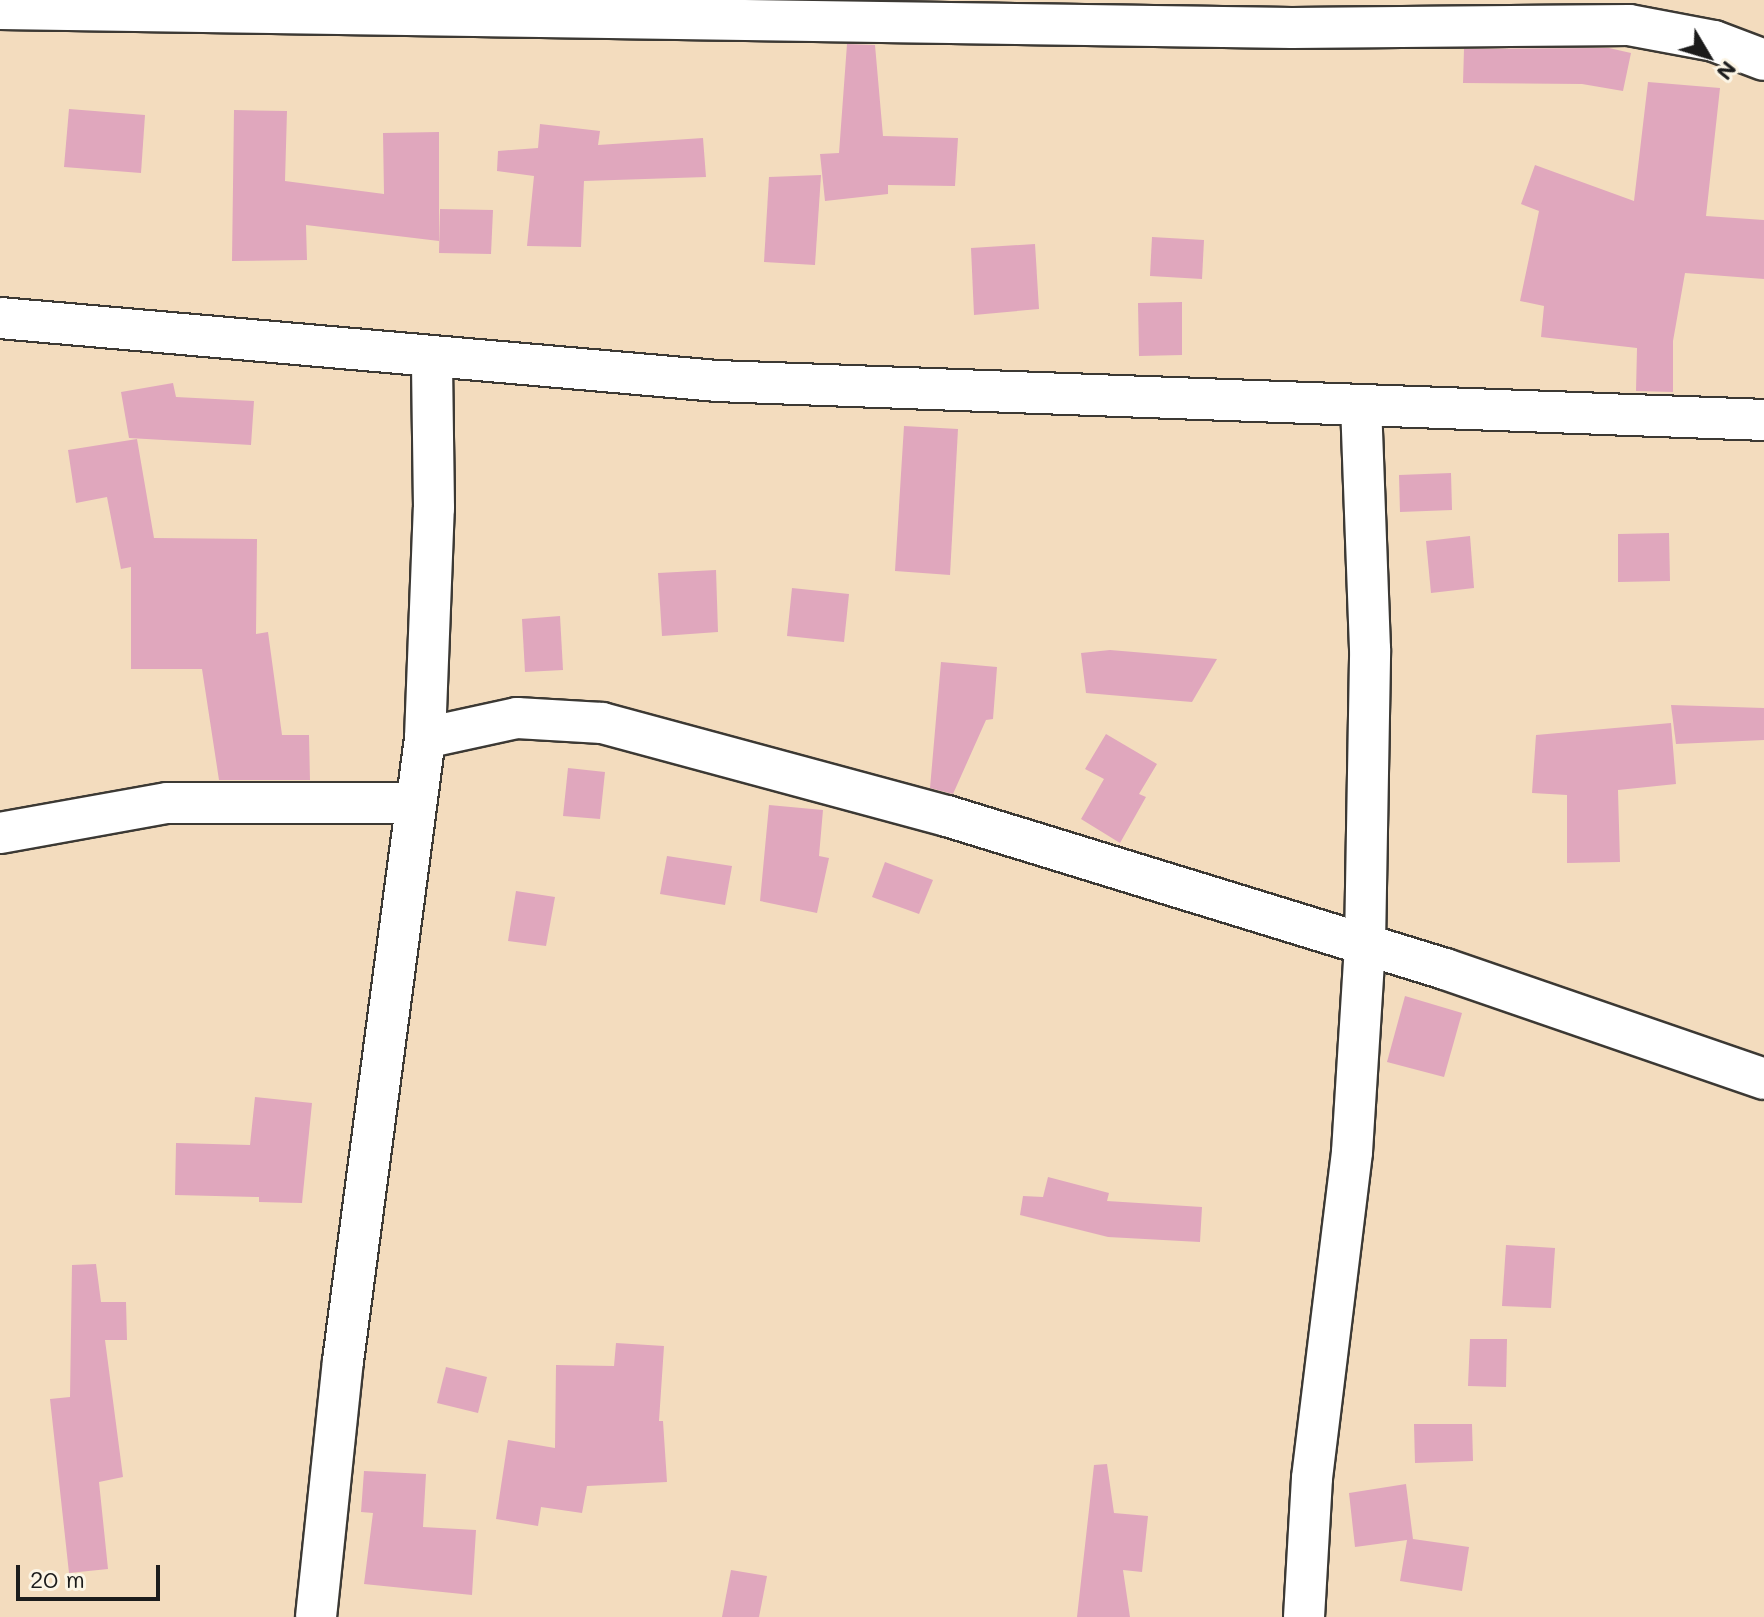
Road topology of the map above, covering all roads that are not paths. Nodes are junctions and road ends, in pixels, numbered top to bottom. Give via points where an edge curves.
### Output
1 (216, 6) edge
2 (564, 8) edge
3 (0, 9) edge
4 (1764, 60) edge
5 (0, 318) edge
6 (432, 357) junction
7 (1361, 405) junction
8 (1764, 420) edge
9 (425, 738) junction
10 (416, 803) junction
11 (0, 833) edge
12 (1365, 945) junction
13 (1764, 1079) edge
14 (316, 1617) edge
15 (1304, 1617) edge

1 - 2 street
1 - 3 street
2 - 4 street via 1292,28 1629,25 1714,41
5 - 6 street
6 - 7 street via 717,381
6 - 9 street via 434,508
7 - 8 street
7 - 12 street via 1370,649
9 - 10 street
9 - 12 street via 517,718 602,723 947,816
10 - 11 street via 167,803
10 - 14 street via 343,1361
12 - 13 street
12 - 15 street via 1352,1152 1312,1478

